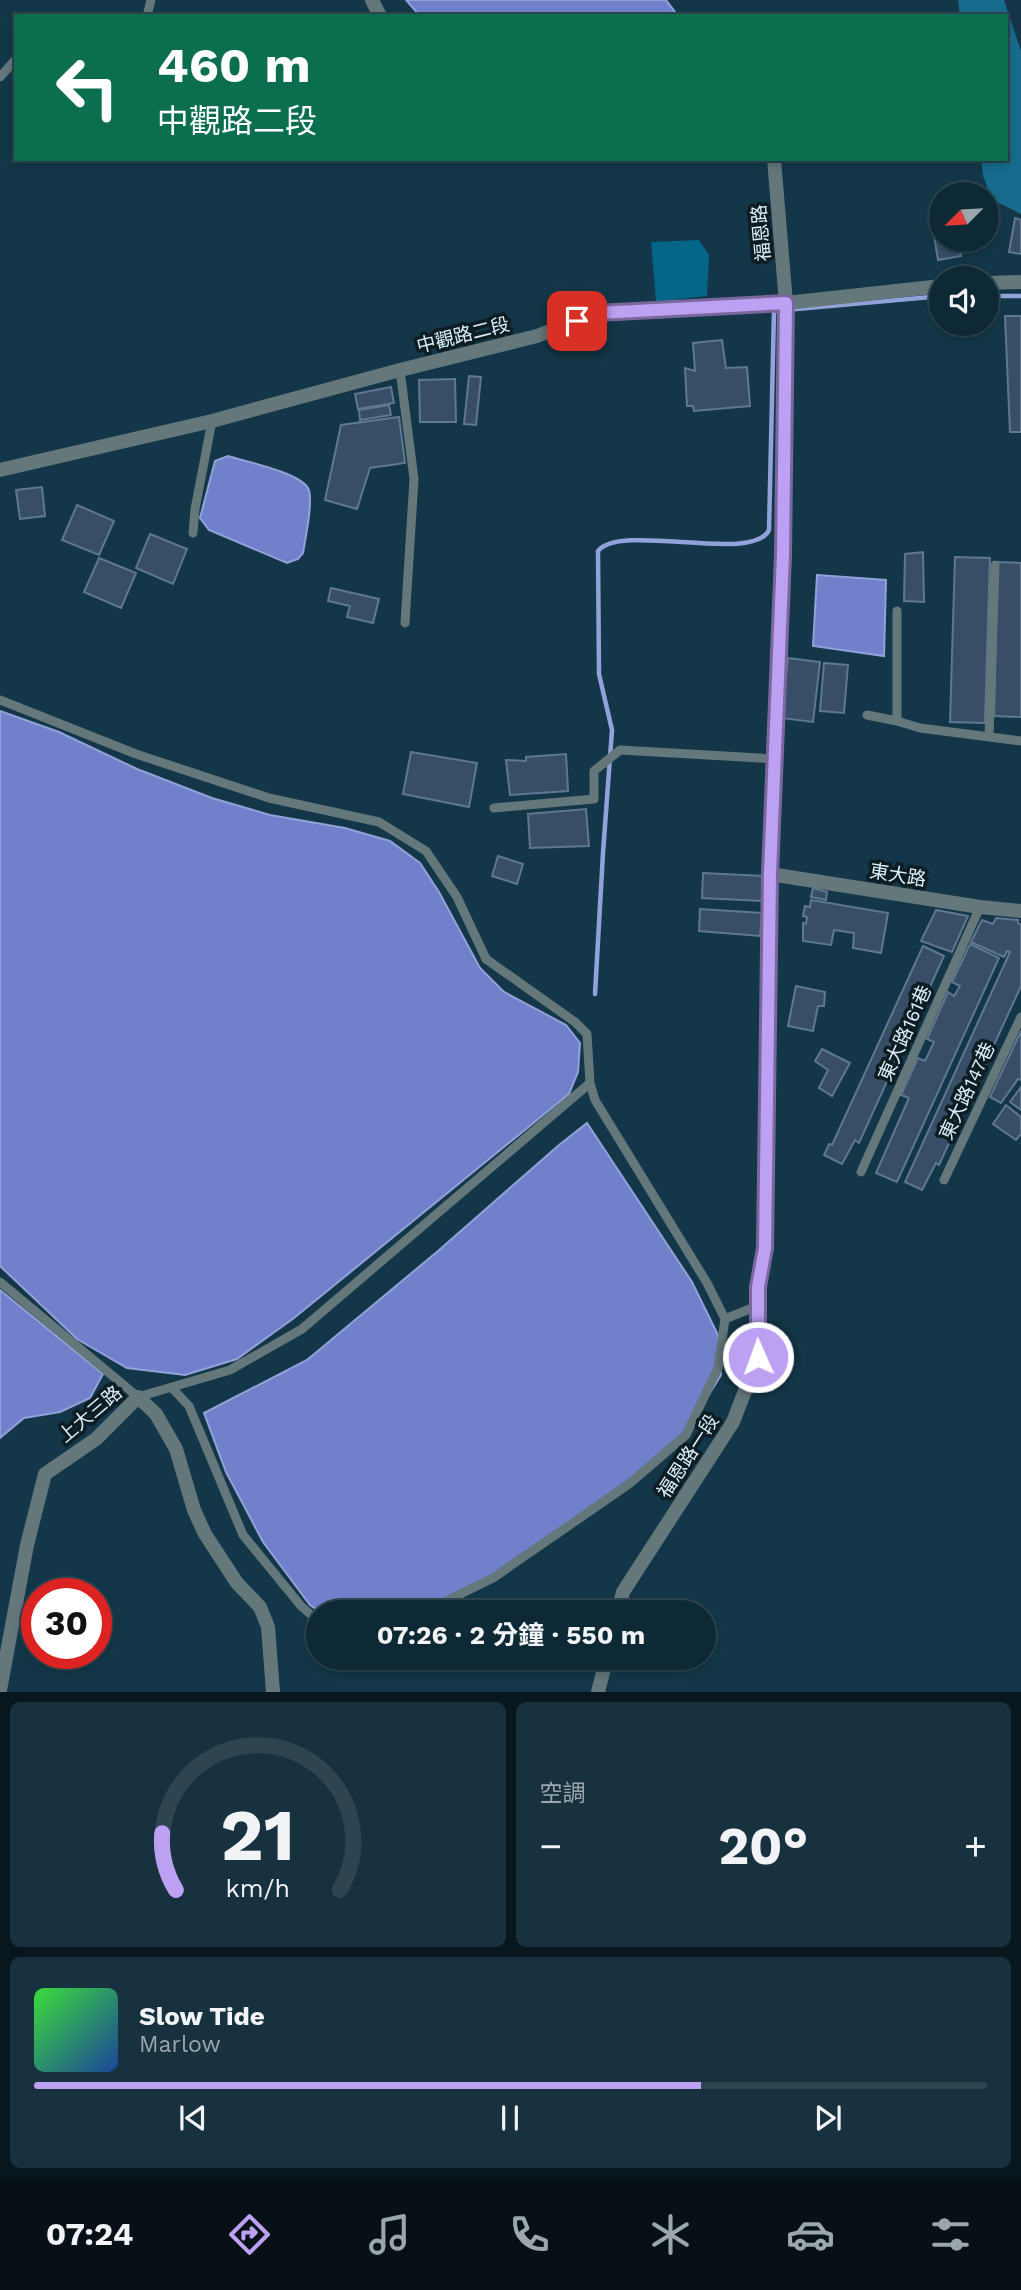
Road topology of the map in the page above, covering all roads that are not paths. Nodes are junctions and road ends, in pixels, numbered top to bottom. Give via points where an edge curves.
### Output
1 (14, 61) edge
2 (0, 77) edge
3 (774, 161) edge
4 (999, 282) edge
5 (1021, 282) edge
6 (929, 287) edge
7 (786, 303) junction
8 (400, 370) junction
9 (212, 421) junction
10 (0, 470) edge
11 (193, 533) dead end
12 (995, 565) dead end
13 (897, 611) dead end
14 (405, 623) dead end
15 (0, 700) edge
16 (867, 715) dead end
17 (897, 720) junction
18 (989, 736) junction
19 (1021, 741) edge
20 (776, 759) junction
21 (494, 808) dead end
22 (770, 874) junction
23 (980, 907) junction
24 (1021, 911) edge
25 (1021, 1017) edge
26 (590, 1083) junction
27 (861, 1172) dead end
28 (944, 1180) dead end
29 (0, 1282) edge
30 (757, 1306) junction
31 (725, 1319) junction
32 (172, 1388) junction
33 (138, 1397) junction
34 (448, 1600) edge
35 (621, 1600) edge
36 (306, 1610) edge
37 (604, 1670) edge
38 (0, 1690) edge
39 (273, 1692) edge
40 (598, 1692) edge

1 - 2 lane
3 - 7 street, 福恩路
4 - 5 street
6 - 7 street, 中觀路二段
7 - 8 street, 中觀路二段 via 597,313 537,336
7 - 20 street, 福恩路一段
8 - 9 street, 中觀路二段
8 - 14 lane via 414,479
9 - 10 street, 中觀路二段
9 - 11 lane
12 - 18 lane
13 - 17 lane
15 - 26 lane via 136,754 257,794 379,822 426,851 457,897 486,959 587,1034
16 - 17 lane
17 - 18 lane
18 - 19 lane
20 - 21 lane via 620,750 594,771 593,799
20 - 22 street, 福恩路一段
22 - 23 street, 東大路
22 - 30 street, 福恩路一段 via 765,1248
23 - 24 street, 東大路
23 - 27 lane, 東大路161巷
25 - 28 lane, 東大路147巷
26 - 31 lane via 595,1100
26 - 32 lane via 302,1329 230,1370
29 - 33 lane
30 - 31 lane
30 - 35 street, 福恩路一段 via 758,1357 733,1422
31 - 34 lane via 718,1368 686,1435 629,1484 493,1578
32 - 33 lane
32 - 36 lane via 189,1406 243,1535
33 - 38 street, 上大三路 via 96,1439 45,1474
33 - 39 street, 上大三路 via 156,1414 176,1449 205,1534 237,1583 260,1607 268,1627
37 - 40 street

